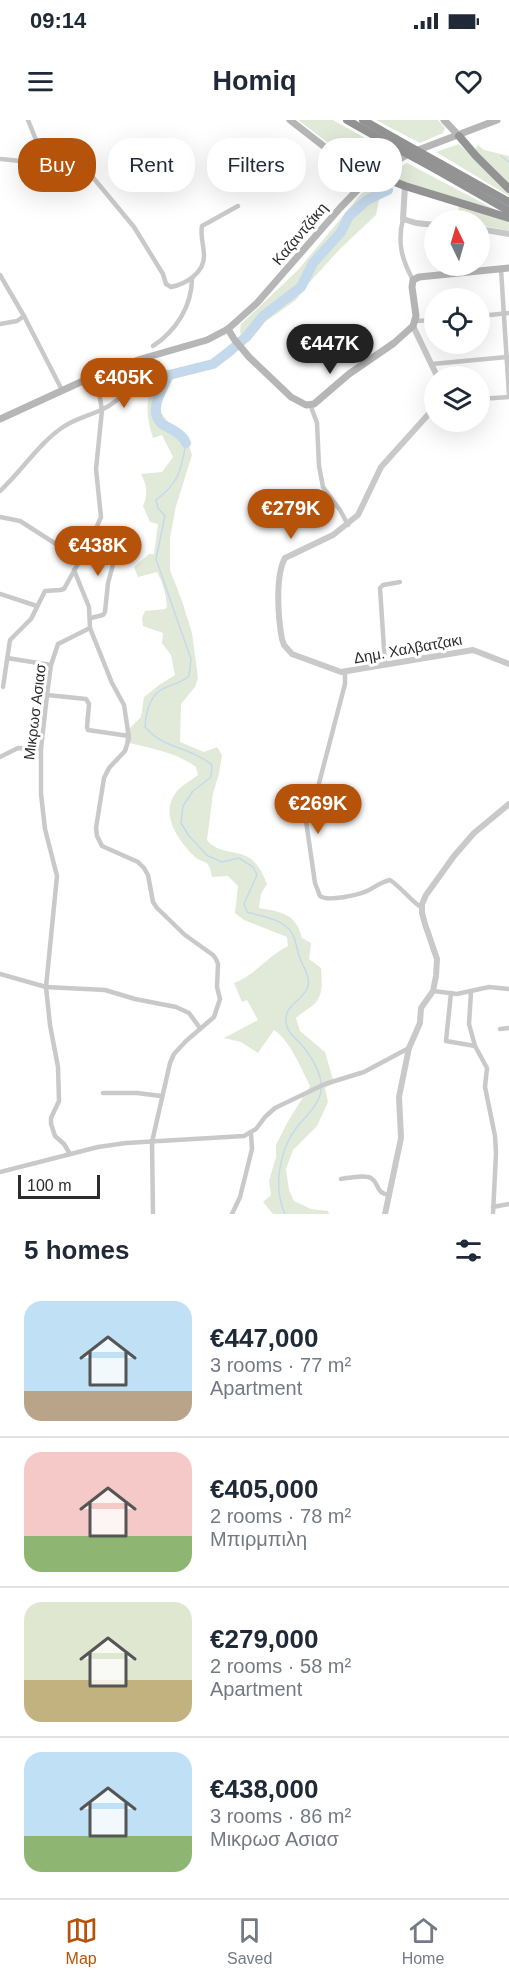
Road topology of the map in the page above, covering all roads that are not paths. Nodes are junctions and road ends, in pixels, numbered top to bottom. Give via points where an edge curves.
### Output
1 (28, 120) edge
2 (290, 120) edge
3 (347, 120) edge
4 (363, 120) edge
5 (444, 120) edge
6 (497, 120) edge
7 (459, 136) junction
8 (35, 138) edge
9 (386, 138) edge
10 (389, 138) edge
11 (318, 142) edge
12 (402, 146) edge
13 (402, 158) edge
14 (0, 159) edge
15 (18, 161) edge
16 (439, 167) junction
17 (96, 181) edge
18 (402, 185) edge
19 (405, 186) junction
20 (509, 189) edge
21 (355, 192) edge
22 (509, 202) edge
23 (238, 206) dead end
24 (509, 211) edge
25 (509, 218) edge
26 (403, 219) junction
27 (424, 224) edge
28 (490, 231) edge
29 (509, 234) edge
30 (509, 268) edge
31 (501, 269) junction
32 (0, 275) edge
33 (192, 278) junction
34 (413, 280) junction
35 (506, 313) edge
36 (490, 315) edge
37 (24, 316) junction
38 (424, 322) edge
39 (0, 324) edge
40 (414, 324) junction
41 (228, 329) junction
42 (153, 346) dead end
43 (508, 357) edge
44 (432, 364) joint
45 (96, 375) junction
46 (131, 387) dead end
47 (62, 390) junction
48 (509, 396) edge
49 (490, 398) edge
50 (310, 404) junction
51 (102, 410) junction
52 (0, 419) edge
53 (424, 419) edge
54 (0, 491) edge
55 (0, 517) edge
56 (348, 525) junction
57 (89, 545) junction
58 (81, 560) junction
59 (74, 570) junction
60 (400, 582) dead end
61 (0, 594) edge
62 (37, 606) junction
63 (91, 618) junction
64 (90, 628) junction
65 (7, 658) junction
66 (385, 664) junction
67 (509, 664) edge
68 (51, 665) junction
69 (345, 672) junction
70 (3, 687) dead end
71 (47, 695) junction
72 (129, 736) junction
73 (41, 749) junction
74 (0, 757) edge
75 (509, 804) edge
76 (422, 908) junction
77 (0, 974) edge
78 (46, 987) junction
79 (509, 989) edge
80 (433, 991) junction
81 (471, 992) junction
82 (452, 993) junction
83 (509, 1028) edge
84 (201, 1029) junction
85 (500, 1029) dead end
86 (474, 1046) junction
87 (409, 1048) junction
88 (103, 1093) dead end
89 (161, 1096) junction
90 (251, 1134) junction
91 (152, 1142) junction
92 (70, 1154) junction
93 (0, 1172) edge
94 (341, 1179) dead end
95 (389, 1195) junction
96 (509, 1204) edge
97 (494, 1207) junction
98 (153, 1214) edge
99 (232, 1214) edge
100 (385, 1214) edge
101 (493, 1214) edge

1 - 8 street
2 - 11 main road
3 - 9 highway
4 - 10 highway
5 - 7 main road
6 - 7 main road, Καζαντζάκη
7 - 13 main road, Καζαντζάκη
7 - 20 highway
12 - 16 highway, bridge
14 - 15 street
16 - 22 highway
16 - 24 highway
17 - 33 street via 134,227 168,286
18 - 19 highway
19 - 25 highway
19 - 26 street
21 - 41 main road, Καζαντζάκη via 257,303
23 - 33 street via 202,226 203,263
26 - 27 street
26 - 34 street via 400,252
28 - 29 street
30 - 31 main road
31 - 34 main road
31 - 35 street
32 - 37 street
33 - 42 street via 188,302 178,321 167,337
34 - 40 main road
35 - 36 street
35 - 43 street
37 - 39 street
37 - 47 street
38 - 40 street
40 - 44 street
40 - 50 main road via 319,401
41 - 45 main road, Καζαντζάκη via 207,340
41 - 50 main road via 249,357 291,397
43 - 44 street
43 - 48 street
45 - 47 main road, Καζαντζάκη
45 - 51 street
46 - 51 street
47 - 52 main road, Καζαντζάκη
48 - 49 street
50 - 56 street via 317,423 322,487
51 - 54 street via 79,418 54,434
51 - 57 street via 96,469 101,517
53 - 56 street via 381,467 358,515
55 - 58 street via 20,521
56 - 69 street via 285,558 279,599 282,639 288,651
57 - 58 street
57 - 63 street via 112,550 115,557 105,612
58 - 59 street
59 - 62 street via 64,588 45,591
59 - 63 street
60 - 66 street via 380,588
61 - 62 street
62 - 65 street via 31,619 11,638
63 - 64 street
64 - 68 street, Μικρωσ Ασιασ via 58,644
64 - 72 street via 124,705
65 - 68 street
65 - 70 street
66 - 67 street, Δημ. Χαλβατζακι via 473,650
66 - 69 street, Δημ. Χαλβατζακι
68 - 71 street, Μικρωσ Ασιασ
69 - 76 street via 318,787 305,814 315,883 320,897 326,900 365,892 390,880
71 - 72 street via 86,699 88,730
71 - 73 street, Μικρωσ Ασιασ
72 - 84 street via 125,751 104,778 97,836 102,846 144,868 157,908 216,959 219,1005 214,1017
73 - 74 street via 18,748
73 - 78 street, Μικρωσ Ασιασ via 45,829 57,870
75 - 76 street via 474,832 426,895
76 - 80 street via 437,958
77 - 78 street
78 - 84 street via 105,990 176,1007 189,1013
78 - 92 street, Μικρωσ Ασιασ via 59,1085 59,1101 51,1124 55,1136
79 - 81 street via 489,987
80 - 82 street
80 - 87 street via 422,1008
81 - 82 street
81 - 86 street via 469,1024
82 - 86 street via 446,1041
83 - 85 street
84 - 89 street via 174,1054
86 - 97 street via 487,1068 485,1087 496,1153
87 - 90 street via 364,1072 325,1084 275,1108
87 - 95 street via 399,1097 401,1138
88 - 89 street
89 - 91 street
90 - 91 street
90 - 99 street via 252,1149
91 - 92 street
91 - 98 street
92 - 93 street
94 - 95 street via 369,1178 380,1192
95 - 100 street
96 - 97 street
97 - 101 street

